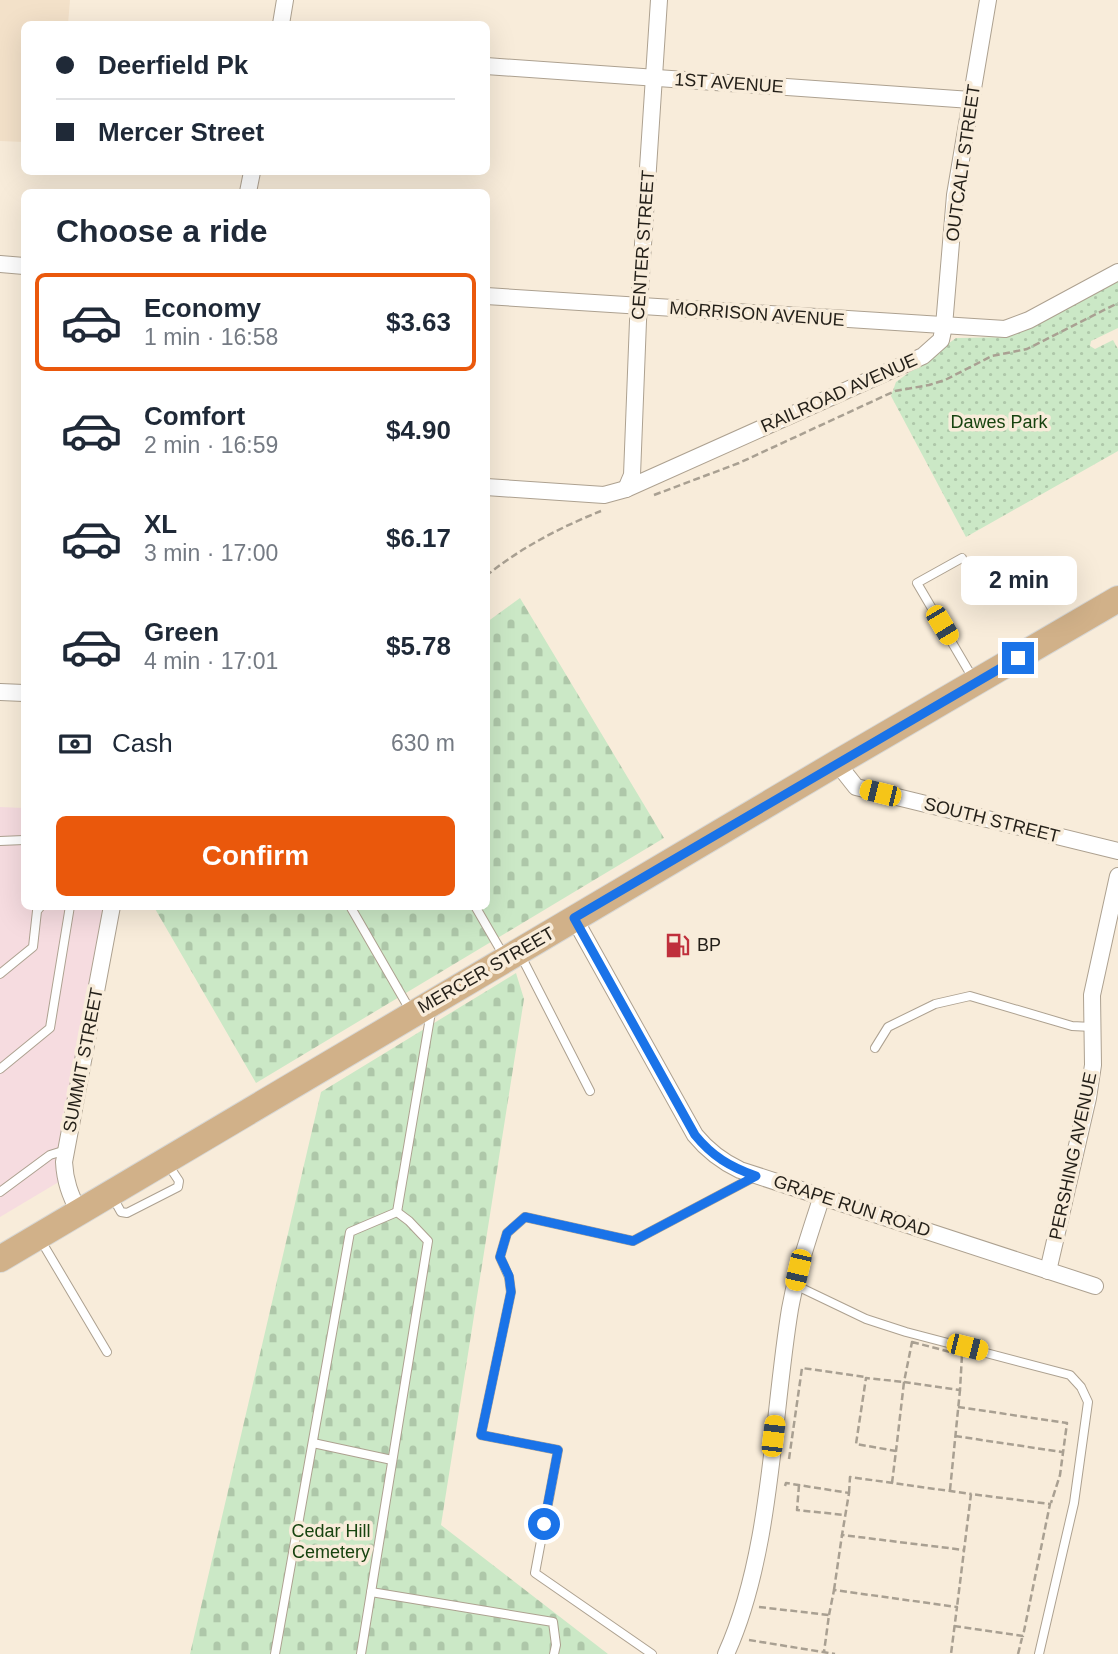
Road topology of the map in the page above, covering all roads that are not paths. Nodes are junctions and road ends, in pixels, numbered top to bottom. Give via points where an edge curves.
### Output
1 (285, 0) edge
2 (659, 0) edge
3 (988, 0) edge
4 (282, 21) edge
5 (490, 66) edge
6 (654, 78) junction
7 (971, 100) junction
8 (0, 264) edge
9 (21, 266) edge
10 (1118, 272) edge
11 (490, 296) edge
12 (640, 306) junction
13 (944, 326) junction
14 (490, 487) edge
15 (626, 489) junction
16 (962, 558) dead end
17 (1118, 599) edge
18 (975, 683) junction
19 (0, 692) edge
20 (21, 694) edge
21 (837, 763) junction
22 (21, 840) edge
23 (0, 841) edge
24 (1118, 851) edge
25 (1118, 876) edge
26 (38, 910) edge
27 (69, 910) edge
28 (111, 910) edge
29 (353, 910) edge
30 (478, 910) edge
31 (574, 918) junction
32 (512, 955) junction
33 (0, 974) edge
34 (422, 1008) junction
35 (1092, 1027) junction
36 (876, 1048) dead end
37 (0, 1069) edge
38 (590, 1091) dead end
39 (66, 1150) junction
40 (756, 1176) junction
41 (0, 1192) edge
42 (822, 1196) junction
43 (79, 1212) junction
44 (397, 1212) junction
45 (38, 1236) junction
46 (0, 1259) edge
47 (1048, 1271) junction
48 (795, 1285) junction
49 (1095, 1286) dead end
50 (107, 1352) dead end
51 (313, 1443) junction
52 (393, 1460) junction
53 (371, 1592) junction
54 (275, 1654) edge
55 (361, 1654) edge
56 (554, 1654) edge
57 (652, 1654) edge
58 (726, 1654) edge
59 (1039, 1654) edge

1 - 4 street
2 - 6 street, CENTER STREET
3 - 7 street, OUTCALT STREET
5 - 6 street, 1ST AVENUE
6 - 7 street, 1ST AVENUE
6 - 12 street, CENTER STREET
7 - 13 street, OUTCALT STREET via 955,195
8 - 9 street
10 - 13 street via 1005,329
11 - 12 street, MORRISON AVENUE
12 - 13 street, MORRISON AVENUE
12 - 15 street, CENTER STREET via 632,475
13 - 15 street, RAILROAD AVENUE via 941,340 923,356
14 - 15 street, RAILROAD AVENUE via 604,495
16 - 18 lane via 916,583
17 - 18 main road, MERCER STREET
18 - 21 main road, MERCER STREET
19 - 20 street
21 - 24 street, SOUTH STREET via 856,787
21 - 31 main road, MERCER STREET
22 - 23 lane
25 - 35 street, PERSHING AVENUE via 1092,995
26 - 33 lane via 33,947
27 - 37 lane via 50,1028
28 - 39 street, SUMMIT STREET
29 - 34 lane
30 - 32 lane
31 - 32 main road, MERCER STREET
31 - 40 street, GRAPE RUN ROAD via 695,1135 723,1162
32 - 34 main road, MERCER STREET
32 - 38 lane
34 - 43 main road, MERCER STREET
34 - 44 lane
35 - 36 lane via 1072,1026 970,996 936,1004 888,1027
35 - 47 street, PERSHING AVENUE via 1088,1098
39 - 41 lane via 50,1155
39 - 43 street, SUMMIT STREET via 65,1178
40 - 42 street, GRAPE RUN ROAD
40 - 57 lane via 633,1241 525,1217 507,1233 500,1257 511,1292 481,1435 558,1450 535,1573
42 - 47 street, GRAPE RUN ROAD
42 - 48 street
43 - 45 main road, MERCER STREET
44 - 51 lane via 350,1232
44 - 52 lane via 428,1241
45 - 46 main road, MERCER STREET
45 - 50 lane
47 - 49 street, GRAPE RUN ROAD
48 - 58 street via 760,1535 749,1589
48 - 59 lane via 866,1319 1070,1375 1081,1387 1088,1402 1074,1503
51 - 52 lane
51 - 54 lane
52 - 53 lane
53 - 55 lane
53 - 56 lane via 553,1622

